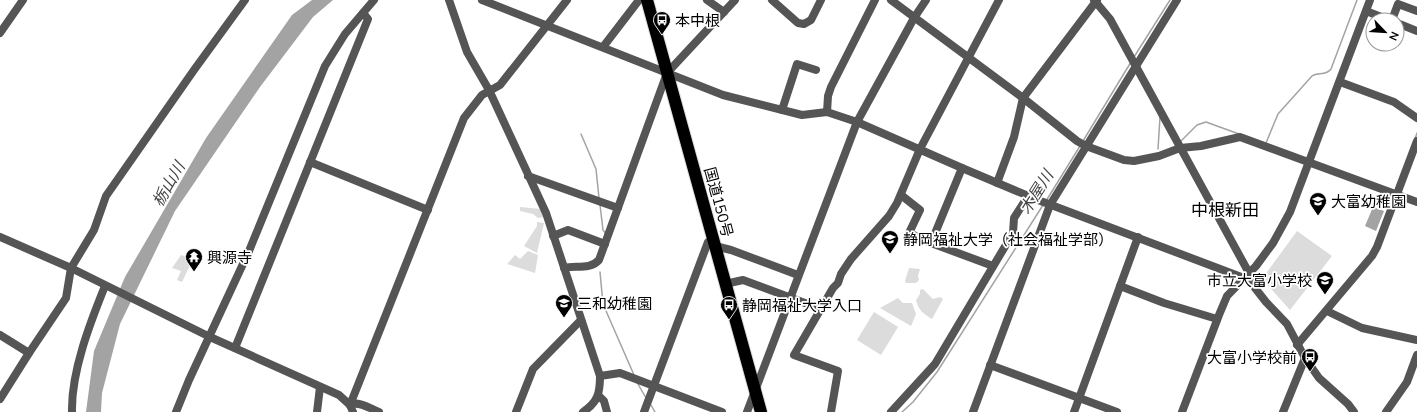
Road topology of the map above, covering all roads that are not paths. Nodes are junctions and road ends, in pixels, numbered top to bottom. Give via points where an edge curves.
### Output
1 (23, 0) edge
2 (245, 0) edge
3 (374, 0) edge
4 (449, 0) edge
5 (482, 0) edge
6 (567, 0) edge
7 (639, 0) edge
8 (647, 0) edge
9 (707, 0) edge
10 (735, 0) edge
11 (772, 0) edge
12 (821, 0) edge
13 (875, 0) edge
14 (891, 0) edge
15 (926, 0) edge
16 (998, 0) edge
17 (1177, 0) edge
18 (1370, 0) edge
19 (1096, 1) edge
20 (1366, 11) joint
21 (1417, 11) edge
22 (724, 12) junction
23 (1394, 12) edge
24 (363, 14) junction
25 (914, 18) junction
26 (547, 26) junction
27 (1405, 26) edge
28 (1417, 31) edge
29 (0, 33) edge
30 (603, 47) junction
31 (969, 58) junction
32 (1135, 67) junction
33 (816, 70) dead end
34 (667, 73) junction
35 (1340, 82) junction
36 (489, 90) junction
37 (1023, 98) junction
38 (782, 110) junction
39 (827, 112) junction
40 (1417, 118) edge
41 (857, 122) junction
42 (1417, 141) edge
43 (1086, 146) junction
44 (1180, 148) junction
45 (920, 149) junction
46 (310, 162) junction
47 (1310, 162) junction
48 (962, 168) junction
49 (528, 176) junction
50 (997, 183) junction
51 (901, 195) junction
52 (1397, 195) junction
53 (1028, 196) junction
54 (1417, 202) edge
55 (1050, 205) junction
56 (618, 208) junction
57 (428, 210) junction
58 (553, 236) junction
59 (0, 237) edge
60 (1138, 237) junction
61 (714, 243) junction
62 (931, 243) junction
63 (605, 244) junction
64 (994, 266) junction
65 (71, 268) junction
66 (564, 268) junction
67 (798, 276) junction
68 (1246, 276) junction
69 (725, 284) junction
70 (106, 286) junction
71 (1120, 286) junction
72 (791, 297) junction
73 (821, 309) junction
74 (1327, 311) junction
75 (1217, 319) junction
76 (581, 320) junction
77 (0, 335) edge
78 (210, 337) junction
79 (1417, 340) edge
80 (1297, 345) junction
81 (235, 348) junction
82 (29, 352) junction
83 (1417, 355) edge
84 (1304, 358) junction
85 (990, 365) junction
86 (600, 376) junction
87 (653, 386) junction
88 (320, 387) junction
89 (755, 390) junction
90 (598, 396) junction
91 (1079, 398) junction
92 (0, 399) edge
93 (351, 409) edge
94 (72, 412) edge
95 (176, 412) edge
96 (317, 412) edge
97 (379, 412) edge
98 (516, 412) edge
99 (583, 412) edge
100 (607, 412) edge
101 (644, 412) edge
102 (722, 412) edge
103 (747, 412) edge
104 (761, 412) edge
105 (831, 412) edge
106 (891, 412) edge
107 (973, 412) edge
108 (1074, 412) edge
109 (1117, 412) edge
110 (1182, 412) edge
111 (1283, 412) edge
112 (1354, 412) edge
113 (1386, 412) edge

1 - 29 street
2 - 65 street via 106,196 94,230
3 - 24 street
4 - 36 street via 467,52
5 - 26 street
6 - 26 street
7 - 30 street
8 - 34 highway, 国道150号
9 - 22 street
10 - 22 street
11 - 12 street via 798,23 804,24 812,20
13 - 39 street via 831,87
14 - 25 street
15 - 25 street
16 - 31 street
17 - 32 street
18 - 20 street
19 - 32 street via 1110,19
19 - 37 street
20 - 35 street
21 - 23 street via 1398,4
22 - 34 street
24 - 46 street via 368,19
24 - 78 street via 345,34 320,78 249,251
25 - 31 street
25 - 41 street
26 - 30 street
26 - 36 street via 500,85
27 - 28 street
30 - 34 street
31 - 37 street
31 - 45 street
32 - 43 street
32 - 44 street
33 - 38 street via 797,64
34 - 38 street via 723,95
34 - 56 street
34 - 61 highway, 国道150号
35 - 40 street via 1394,102
35 - 47 street
36 - 49 street
36 - 57 street via 464,118
37 - 43 street
37 - 50 street via 1014,138
38 - 39 street via 802,115
39 - 41 street
41 - 45 street
41 - 67 street
42 - 52 street
43 - 44 street via 1124,160 1134,161
43 - 55 street
44 - 47 street via 1240,137
44 - 68 street
45 - 48 street
45 - 51 street
46 - 57 street
46 - 81 street
47 - 52 street
47 - 68 street via 1285,223 1256,266
48 - 50 street
48 - 62 street
49 - 56 street
49 - 58 street via 546,213
50 - 53 street
51 - 62 street via 920,210 909,233
51 - 73 street via 889,216 851,259
52 - 54 street
52 - 74 street via 1372,256
53 - 55 street
53 - 64 street via 1014,218 1013,234
55 - 60 street
55 - 85 street
56 - 63 street
57 - 93 street
58 - 63 street via 568,230
58 - 66 street
59 - 65 street
60 - 68 street
60 - 71 street
61 - 67 street
61 - 69 highway, 国道150号
61 - 87 street via 708,242
62 - 64 street
63 - 66 street via 595,264
64 - 106 street via 935,364
65 - 70 street
65 - 82 street via 66,298
66 - 76 street
67 - 72 street
68 - 75 street via 1227,296
68 - 80 street via 1287,324
69 - 72 street via 744,280
69 - 89 highway, 国道150号
70 - 78 street
70 - 94 street via 80,358
71 - 75 street
71 - 91 street
72 - 73 street
72 - 89 street
73 - 105 street via 794,355 838,371
74 - 79 street via 1362,328
74 - 80 street
75 - 110 street
76 - 86 street
76 - 98 street via 533,369
77 - 82 street
78 - 81 street
78 - 95 street
80 - 84 street
81 - 88 street
82 - 92 street
83 - 113 street via 1407,382
84 - 111 street
84 - 112 street via 1319,378
85 - 91 street
85 - 107 street
86 - 87 street via 620,373
86 - 90 street
87 - 101 street
87 - 102 street
88 - 93 street via 339,395
88 - 96 street
89 - 103 street
89 - 104 highway, 国道150号
90 - 99 street
90 - 100 street via 604,401
91 - 108 street
91 - 109 street
93 - 97 street via 354,403

